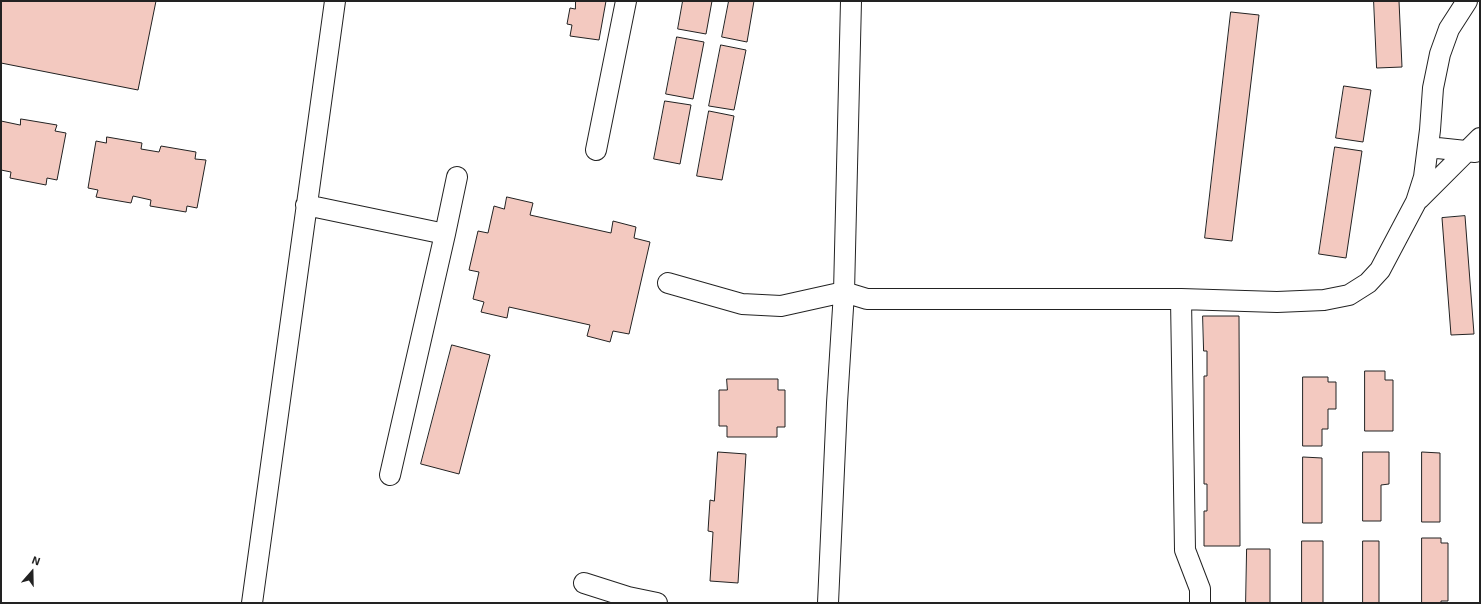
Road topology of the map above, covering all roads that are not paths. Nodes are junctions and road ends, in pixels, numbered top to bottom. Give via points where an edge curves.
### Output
1 (335, 1) edge
2 (626, 1) edge
3 (851, 1) edge
4 (1467, 1) edge
5 (1428, 147) junction
6 (1475, 148) edge
7 (596, 150) dead end
8 (457, 177) dead end
9 (1416, 202) junction
10 (306, 205) junction
11 (445, 234) junction
12 (668, 283) dead end
13 (844, 292) junction
14 (1181, 299) junction
15 (390, 475) dead end
16 (584, 583) dead end
17 (252, 603) edge
18 (657, 603) edge
19 (828, 603) edge
20 (1200, 603) edge

1 - 10 street
2 - 7 street
3 - 13 street
4 - 5 street via 1449,29 1440,54 1433,88
5 - 6 street
5 - 9 street via 1424,177
6 - 9 street
8 - 11 street
9 - 14 street via 1380,270 1368,283 1349,295 1324,300 1292,301
10 - 11 street
10 - 17 street
11 - 15 street
12 - 13 street via 742,304 781,306
13 - 14 street via 867,299
13 - 19 street
14 - 20 street via 1185,550 1200,589
16 - 18 street

